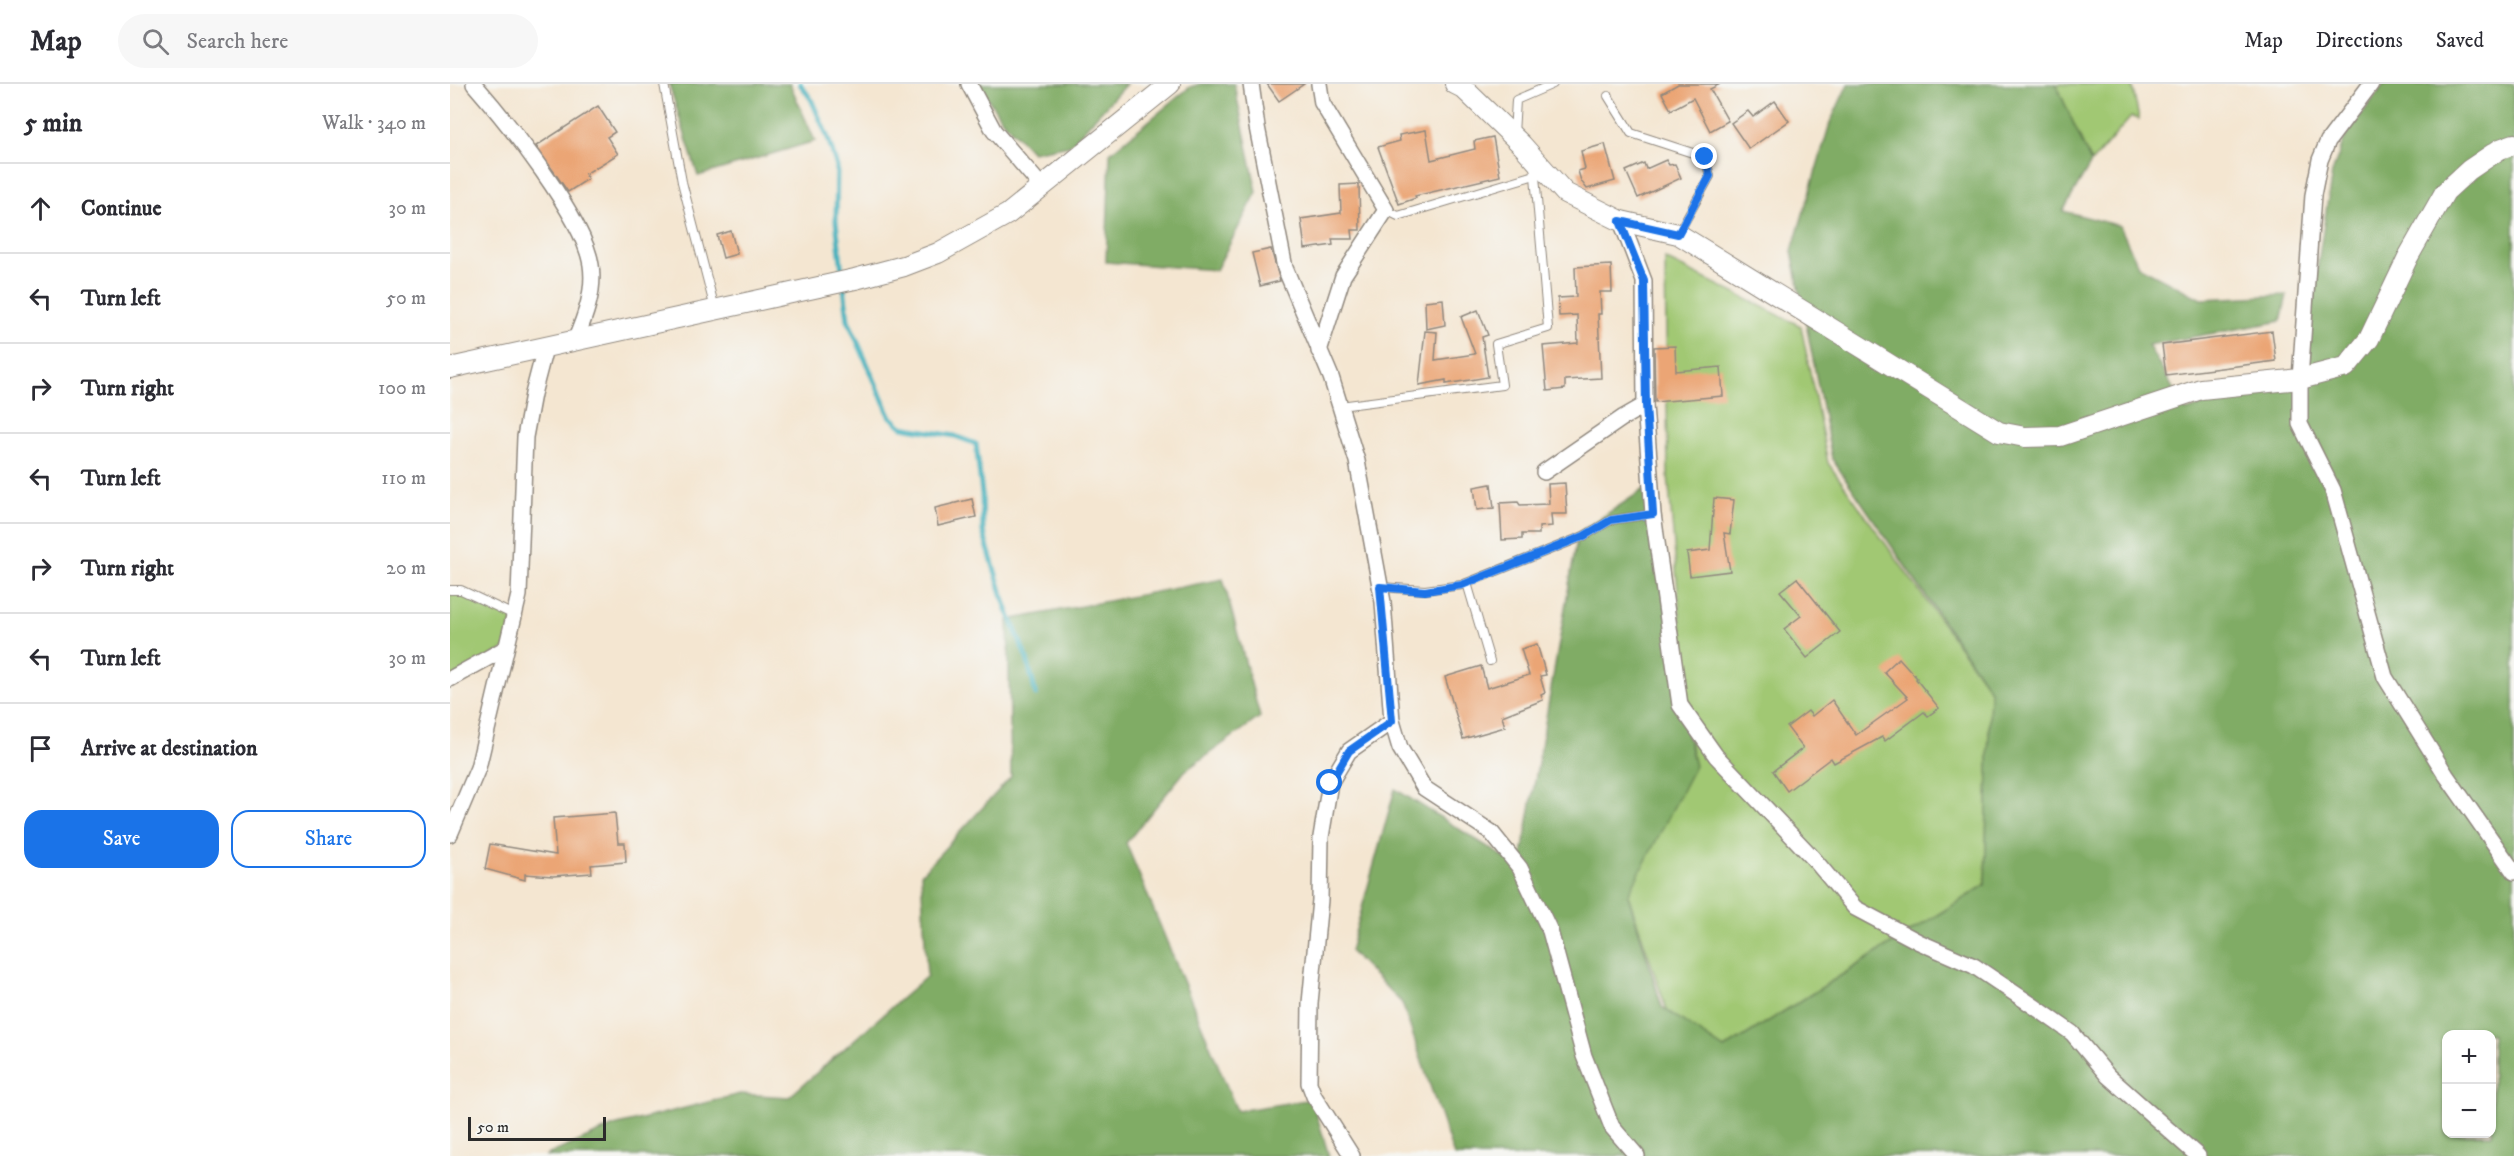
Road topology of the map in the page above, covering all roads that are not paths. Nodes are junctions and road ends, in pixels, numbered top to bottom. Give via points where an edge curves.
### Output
1 (474, 84) edge
2 (664, 84) edge
3 (969, 84) edge
4 (1170, 84) edge
5 (1251, 84) edge
6 (1319, 84) edge
7 (1455, 84) edge
8 (1553, 84) edge
9 (2371, 84) edge
10 (1608, 96) dead end
11 (1514, 136) junction
12 (2514, 144) edge
13 (1534, 166) junction
14 (1042, 187) junction
15 (1386, 210) junction
16 (1620, 221) junction
17 (1678, 234) junction
18 (716, 310) junction
19 (575, 341) junction
20 (545, 348) junction
21 (1319, 351) junction
22 (450, 368) edge
23 (2300, 379) junction
24 (1646, 405) junction
25 (1340, 406) junction
26 (1544, 472) dead end
27 (1653, 514) junction
28 (1467, 583) junction
29 (1380, 587) junction
30 (450, 590) edge
31 (514, 615) junction
32 (506, 648) junction
33 (1490, 661) dead end
34 (450, 679) edge
35 (1392, 721) junction
36 (450, 834) edge
37 (2514, 872) edge
38 (1352, 1156) edge
39 (1637, 1156) edge
40 (2198, 1156) edge

1 - 19 street via 543,173 576,224 591,264 592,291
2 - 18 lane via 682,182
3 - 14 street via 994,130
4 - 14 street
5 - 21 street via 1285,268
6 - 15 street via 1323,103
7 - 11 street
8 - 11 lane via 1516,100
9 - 23 street via 2328,141 2320,160 2313,195
10 - 17 lane via 1631,133 1705,157 1710,176
11 - 13 street
12 - 23 street via 2469,170 2445,192 2408,257 2369,339 2346,367
13 - 15 lane via 1398,216
13 - 16 street via 1565,193
13 - 25 lane via 1548,328 1496,344 1502,385
14 - 18 street via 1008,214 904,267
15 - 21 street via 1343,276
16 - 17 street
16 - 24 street via 1644,281
17 - 23 street via 1999,432 2025,437 2060,436 2201,389
18 - 19 street
19 - 20 street
20 - 22 street
20 - 31 street via 525,437 519,595
21 - 25 street
23 - 37 street via 2300,424 2333,490 2385,677 2446,775
24 - 26 street
24 - 27 street
25 - 29 street via 1357,461
27 - 28 lane via 1611,520 1584,536
27 - 40 street via 1680,705 1716,756 1855,908 1974,966 2072,1033 2108,1076
28 - 29 lane via 1425,591
28 - 33 lane
29 - 35 street
30 - 31 lane via 461,590
31 - 32 street
32 - 34 street
32 - 36 street via 478,768
35 - 38 street via 1349,751 1330,783 1321,837 1309,1083
35 - 39 street via 1400,748 1424,788 1491,832 1520,868 1550,931 1584,1056 1612,1127

